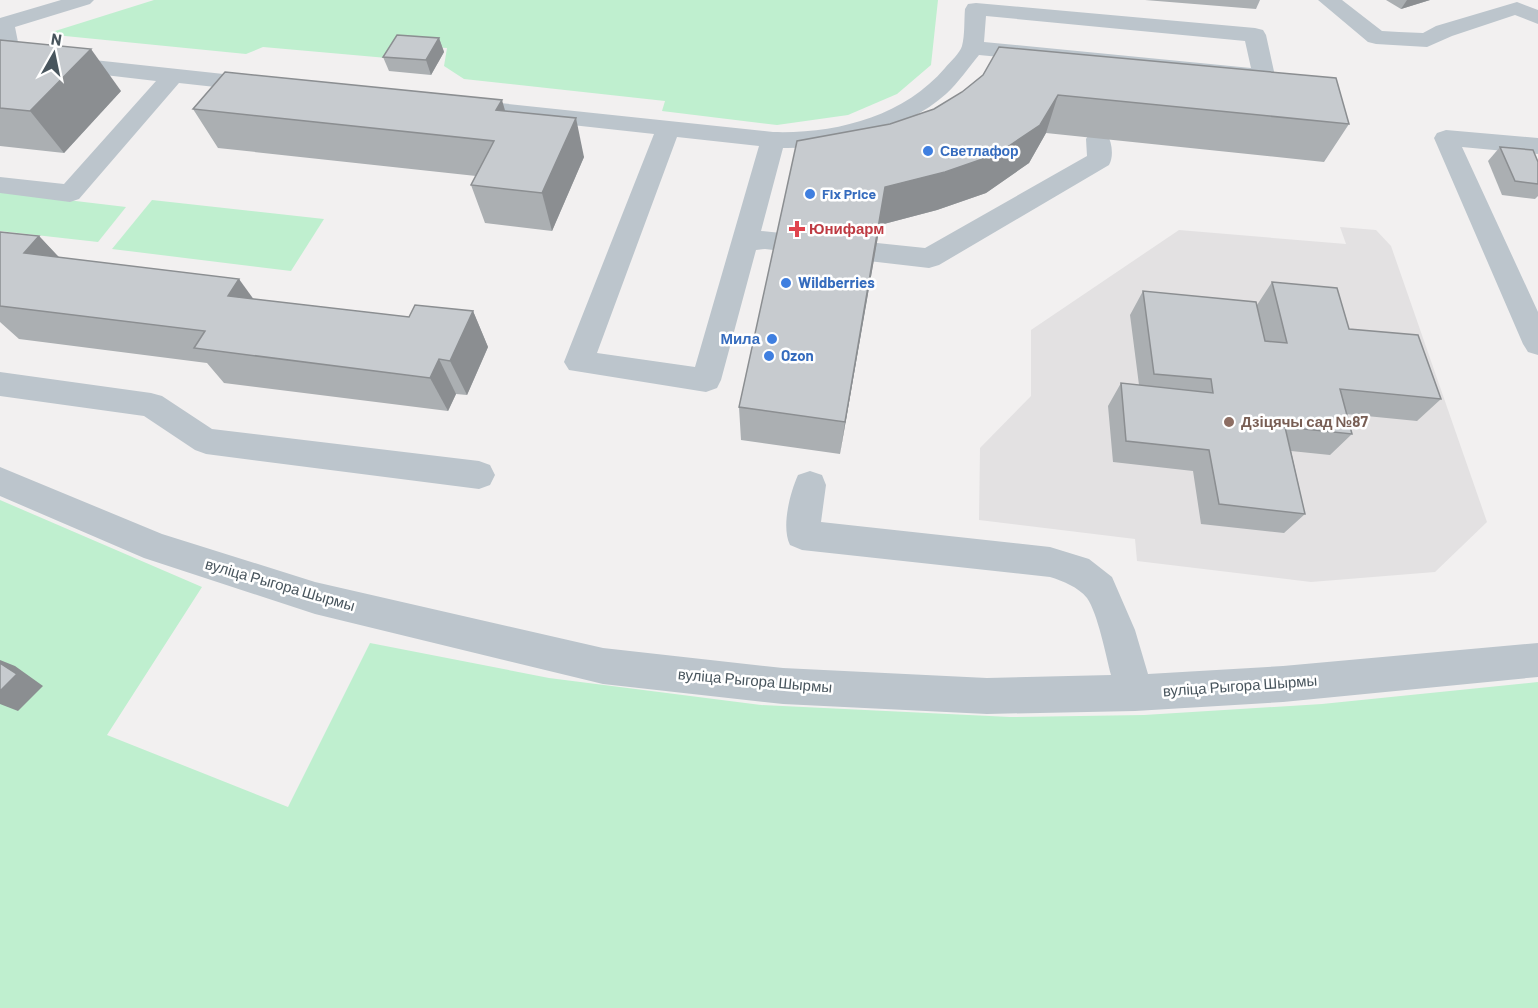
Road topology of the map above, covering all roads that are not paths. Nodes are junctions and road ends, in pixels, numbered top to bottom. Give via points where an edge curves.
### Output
1 (83, 0) edge
2 (1329, 0) edge
3 (1027, 7) edge
4 (1538, 18) edge
5 (1, 25) edge
6 (973, 48) junction
7 (5, 62) edge
8 (173, 76) junction
9 (279, 86) edge
10 (444, 104) edge
11 (668, 129) junction
12 (1098, 139) edge
13 (773, 140) junction
14 (1538, 146) edge
15 (0, 185) edge
16 (745, 242) junction
17 (1538, 345) edge
18 (0, 384) edge
19 (479, 475) dead end
20 (0, 481) edge
21 (810, 485) dead end
22 (1538, 660) edge
23 (1135, 693) junction

1 - 5 street
2 - 4 street via 1376,37 1399,39 1427,40 1517,8
3 - 6 street via 976,9
3 - 6 street via 1255,35 1264,76 1094,70
5 - 7 street
6 - 13 street via 931,95 904,111 830,138
7 - 8 street
8 - 9 street
8 - 15 street via 70,193
10 - 11 street
11 - 13 street
11 - 16 street via 579,362 706,380
12 - 16 street via 1100,159 929,258 765,240
13 - 16 street
14 - 17 street via 1446,138
18 - 19 street via 151,405 206,441
20 - 23 street, вуліца Рыгора Шырмы via 156,547 315,598 603,666 783,686 987,696
21 - 23 street via 802,535 1050,562 1077,570 1100,588
22 - 23 street, вуліца Рыгора Шырмы via 1283,684

